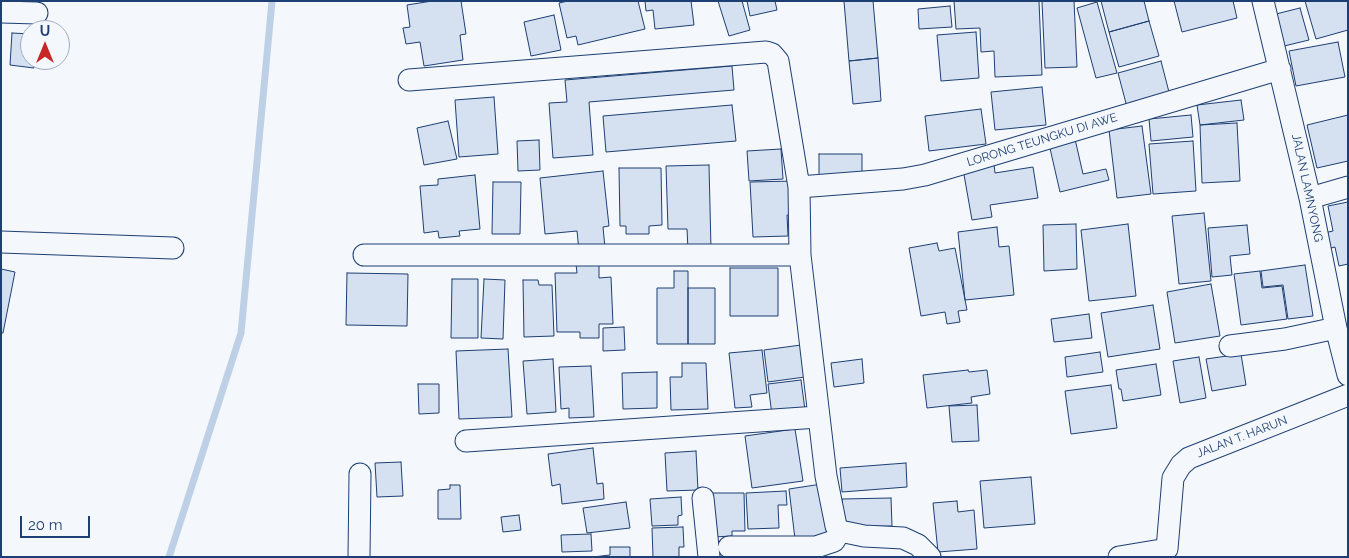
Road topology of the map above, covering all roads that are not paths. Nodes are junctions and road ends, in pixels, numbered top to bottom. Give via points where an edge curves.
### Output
1 (1263, 1) edge
2 (1, 12) edge
3 (37, 13) dead end
4 (1280, 69) junction
5 (409, 80) dead end
6 (799, 187) junction
7 (1348, 187) edge
8 (1310, 198) junction
9 (1, 242) edge
10 (173, 248) dead end
11 (364, 255) dead end
12 (800, 255) junction
13 (1336, 328) junction
14 (1230, 346) dead end
15 (1348, 375) edge
16 (1348, 396) edge
17 (818, 417) junction
18 (466, 441) dead end
19 (360, 474) dead end
20 (703, 498) dead end
21 (840, 531) junction
22 (729, 547) dead end
23 (359, 557) edge
24 (710, 557) edge
25 (930, 557) edge
26 (1120, 557) edge

1 - 4 street, JALAN LAMNYONG
2 - 3 street
4 - 6 street, LORONG TEUNGKU DI AWE via 925,176
4 - 8 street, JALAN LAMNYONG
5 - 6 street via 766,52 778,61
6 - 12 street
7 - 8 street
8 - 13 street, JALAN LAMNYONG
9 - 10 street
11 - 12 street
12 - 17 street
13 - 14 street
13 - 15 street, JALAN LAMNYONG
16 - 26 street, JALAN T. HARUN via 1189,458 1180,465 1173,478 1166,549
17 - 18 street
17 - 21 street via 834,519
19 - 23 street
20 - 24 street
21 - 22 street via 834,541 816,547
21 - 25 street via 903,538 918,545

